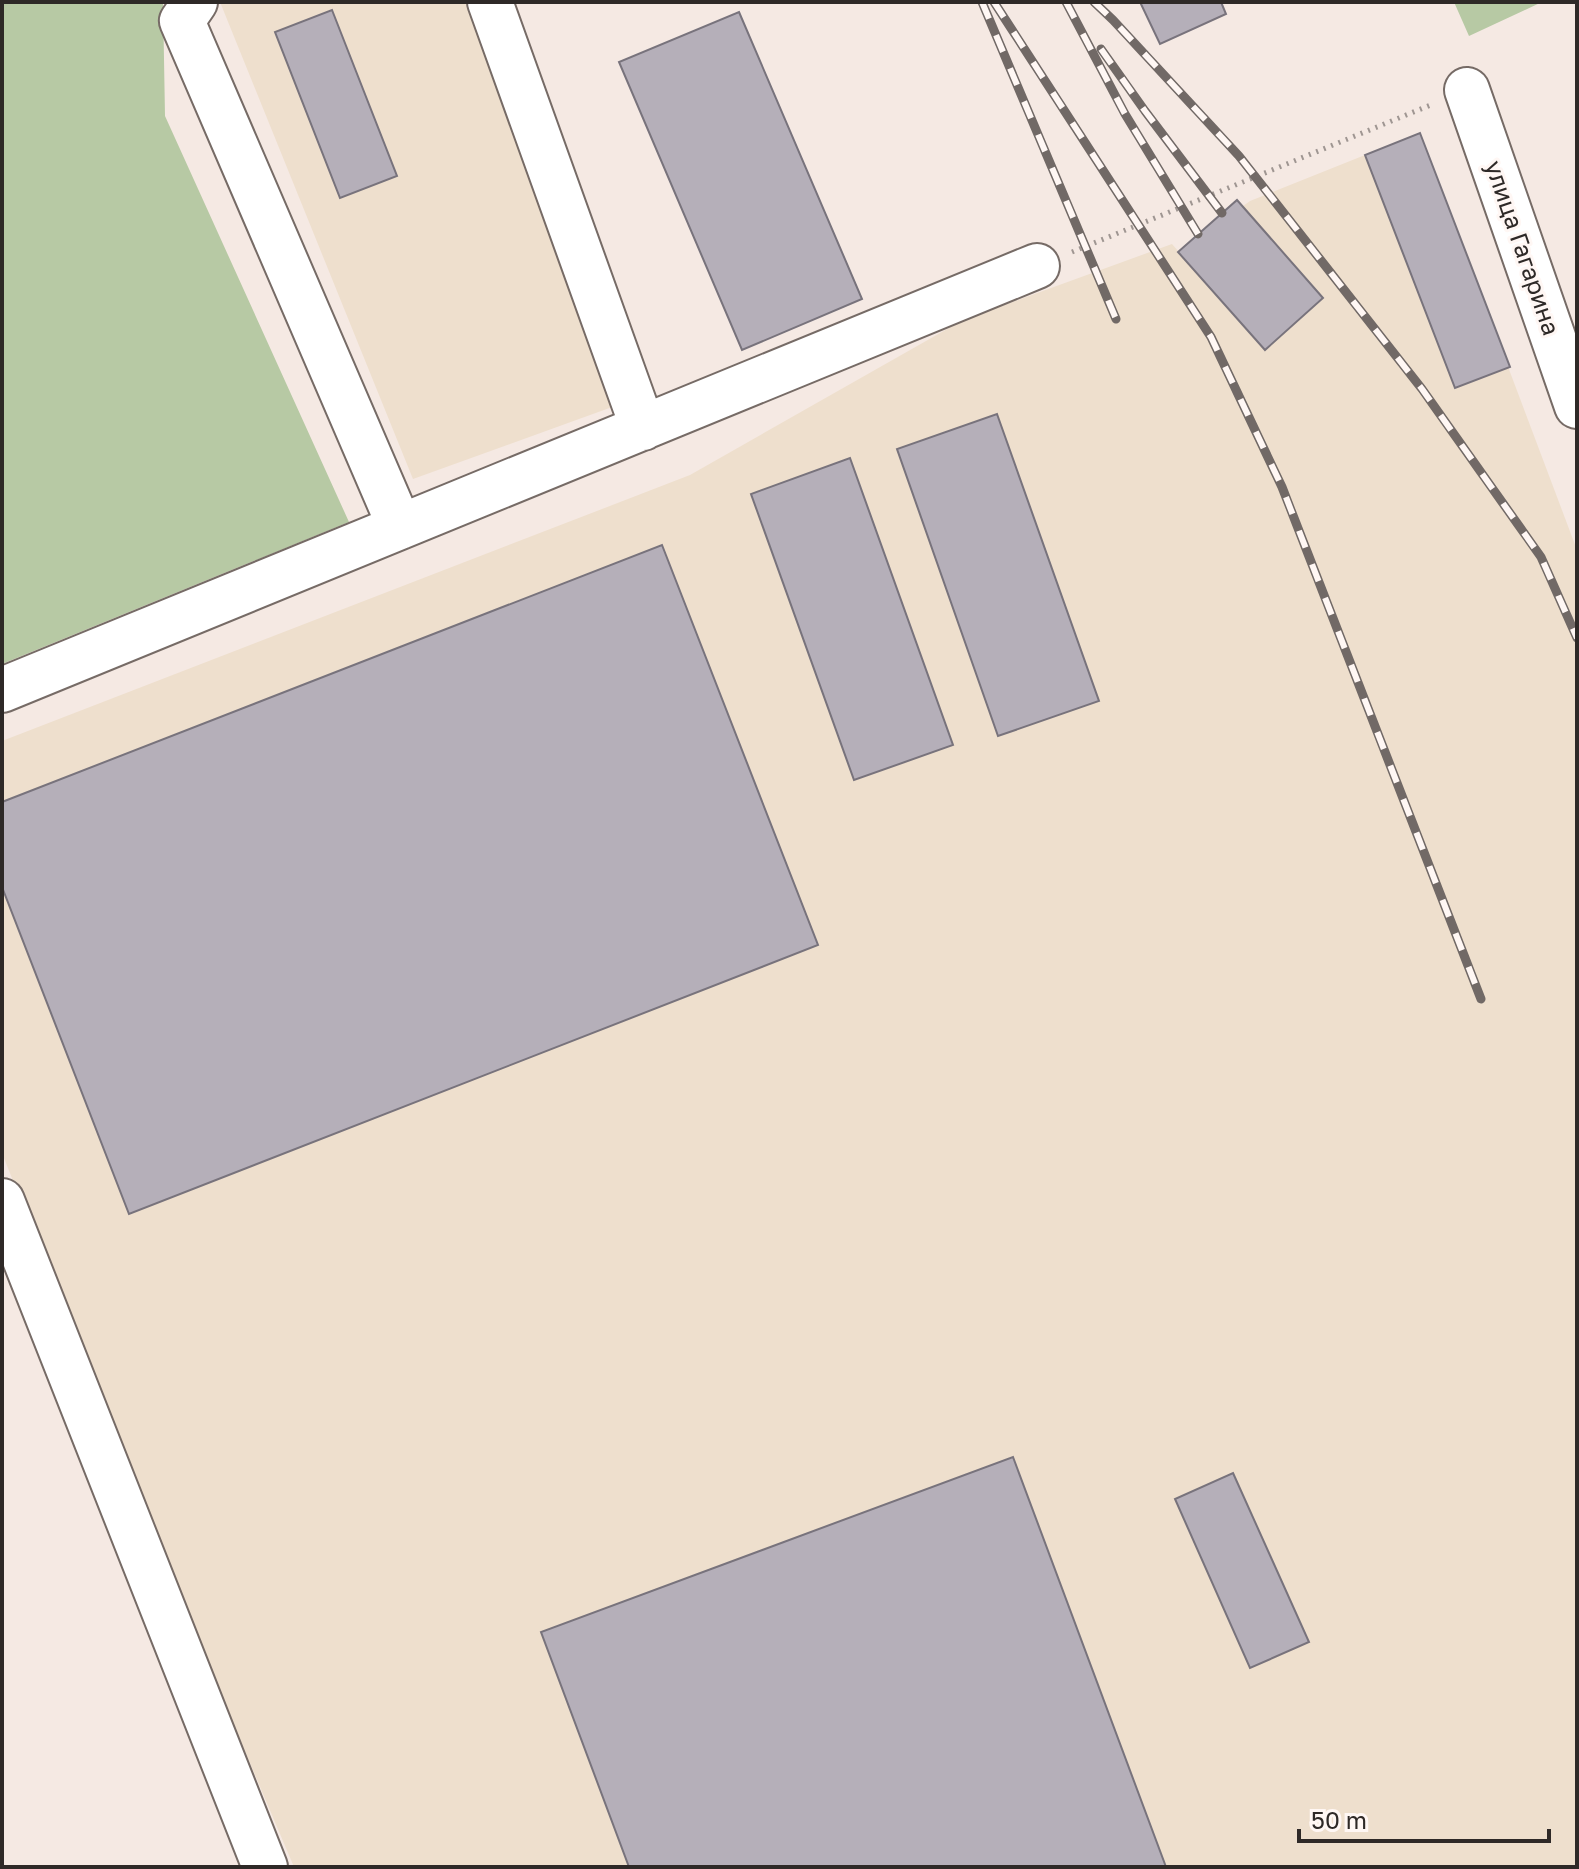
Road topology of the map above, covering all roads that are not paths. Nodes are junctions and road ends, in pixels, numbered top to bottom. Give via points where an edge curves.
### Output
1 (195, 2) edge
2 (490, 2) edge
3 (1467, 90) road end
4 (1037, 266) road end
5 (1577, 406) edge
6 (643, 428) junction
7 (400, 527) junction
8 (2, 690) edge
9 (2, 1201) edge
10 (265, 1867) edge

1 - 7 street via 182,21
2 - 6 street
3 - 5 street, улица Гагарина
4 - 6 street
6 - 7 street
7 - 8 street
9 - 10 street

